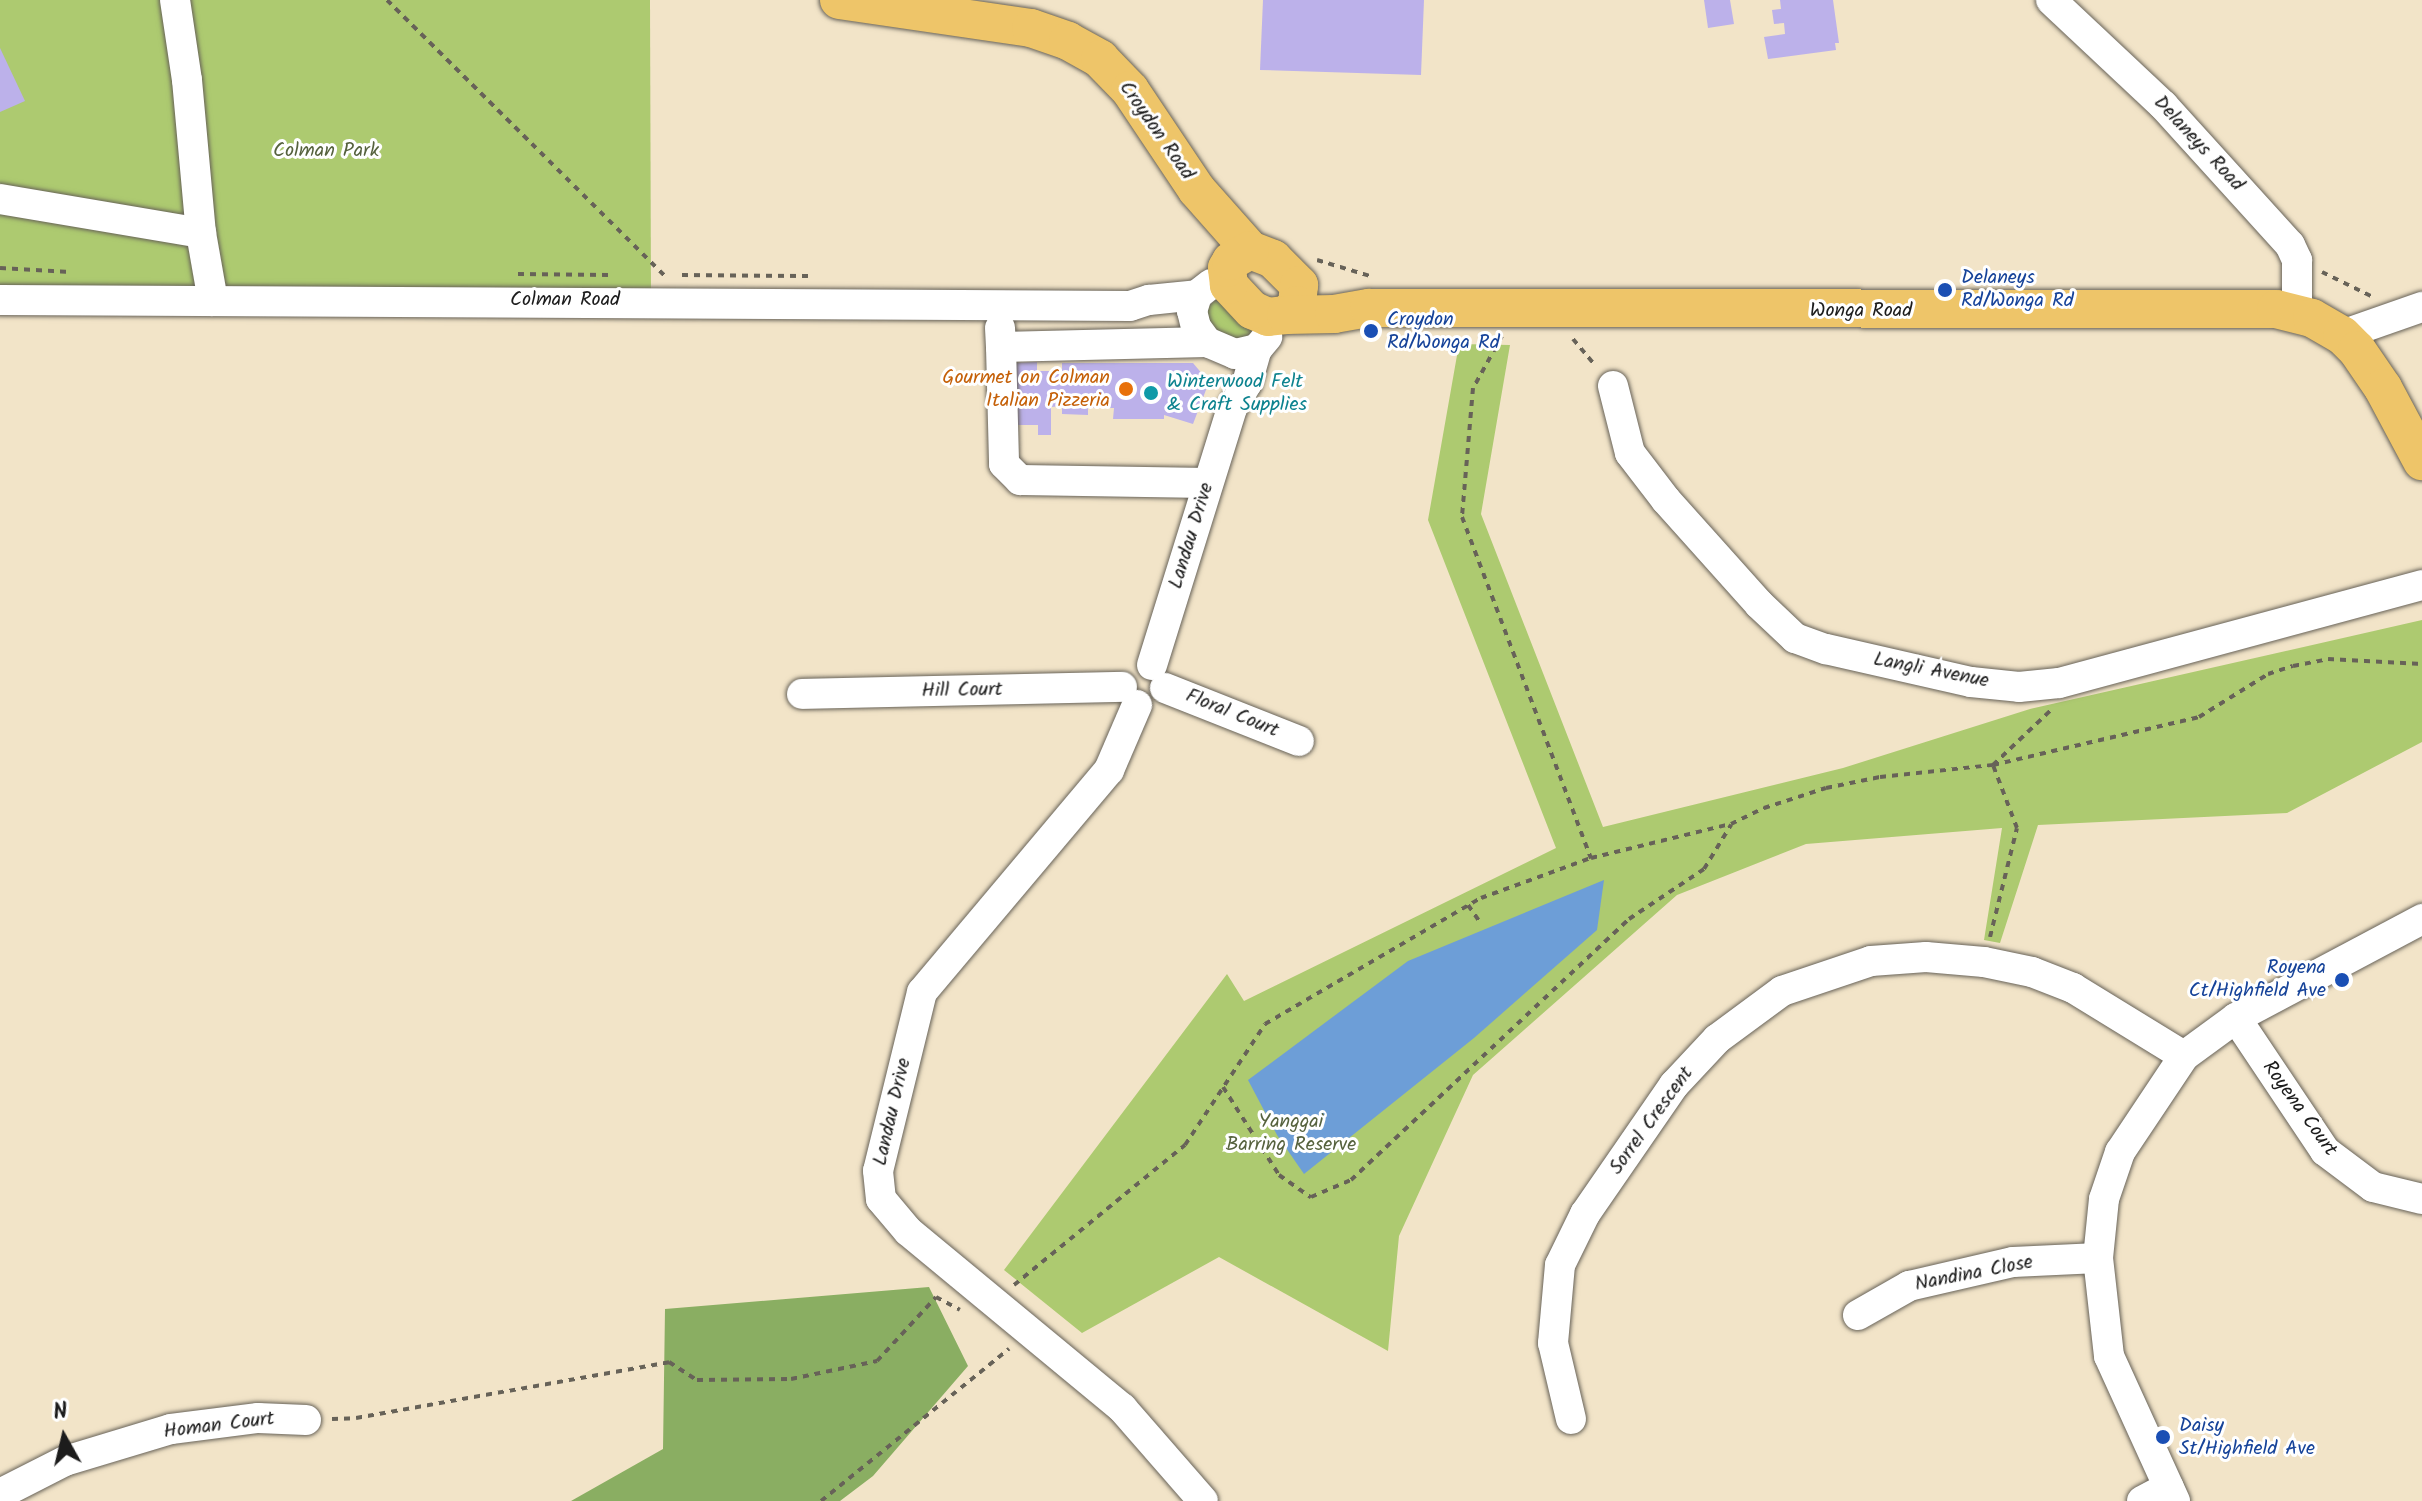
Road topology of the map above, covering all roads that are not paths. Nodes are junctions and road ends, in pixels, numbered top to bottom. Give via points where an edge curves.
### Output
1 (175, 0) edge
2 (839, 0) edge
3 (2051, 0) edge
4 (0, 199) edge
5 (201, 233) junction
6 (1225, 273) junction
7 (1292, 293) junction
8 (2298, 295) junction
9 (0, 300) edge
10 (213, 301) junction
11 (999, 306) junction
12 (1130, 306) junction
13 (2405, 312) edge
14 (2342, 335) junction
15 (1206, 339) junction
16 (1001, 347) junction
17 (1257, 349) junction
18 (1613, 386) road end
19 (1232, 408) junction
20 (2422, 461) edge
21 (1208, 483) junction
22 (2422, 585) edge
23 (1159, 676) junction
24 (802, 694) dead end
25 (1130, 696) junction
26 (1299, 741) dead end
27 (2422, 919) edge
28 (2236, 1018) junction
29 (2184, 1056) junction
30 (2422, 1199) edge
31 (2098, 1258) junction
32 (1858, 1315) dead end
33 (1571, 1419) dead end
34 (306, 1420) road end
35 (0, 1494) edge
36 (2162, 1496) edge
37 (1203, 1501) edge

1 - 5 street
2 - 6 main road, Croydon Road via 991,20 1068,41 1100,59 1130,90 1197,190
3 - 8 street, Delaneys Road via 2163,105 2290,245 2297,260
4 - 5 street
5 - 10 street
6 - 7 main road via 1273,259
6 - 7 main road, Croydon Road via 1252,310
6 - 12 street, Colman Road
6 - 15 street via 1192,311
7 - 8 main road, Wonga Road via 1375,293 1549,310 2240,308
7 - 17 street, Landau Drive
8 - 14 main road, Wonga Road
9 - 10 street, Colman Road
10 - 11 street, Colman Road
11 - 12 street, Colman Road
11 - 16 street
12 - 15 street, Colman Road
13 - 14 street
14 - 20 main road, Wonga Road via 2367,361
15 - 16 street
15 - 17 street via 1235,354
15 - 19 street
16 - 21 street via 1004,464 1020,480
17 - 19 street, Landau Drive via 1247,383
18 - 22 street, Langli Avenue via 1630,453 1759,604 1795,638 1826,649 1971,682 2019,687 2059,683
19 - 21 street, Landau Drive
21 - 23 street, Landau Drive
23 - 25 street via 1152,704
23 - 26 street, Floral Court
24 - 25 street, Hill Court
25 - 37 street, Landau Drive via 1109,770 922,992 878,1171 881,1199 908,1231 1122,1408
27 - 28 street
28 - 29 street
28 - 30 street, Royena Court via 2325,1151 2373,1187
29 - 31 street via 2120,1152 2104,1199
29 - 33 street, Sorrel Crescent via 2073,988 1984,962 1926,957 1871,961 1782,991 1717,1039 1674,1085 1585,1214 1560,1265 1553,1343
31 - 32 street, Nandina Close via 2013,1262 1909,1286
31 - 36 street via 2109,1356
34 - 35 street, Homan Court via 258,1418 171,1429 65,1461

